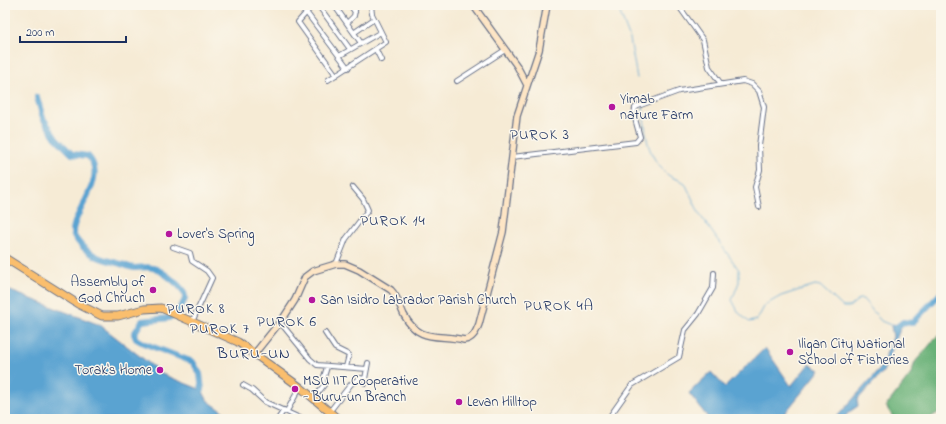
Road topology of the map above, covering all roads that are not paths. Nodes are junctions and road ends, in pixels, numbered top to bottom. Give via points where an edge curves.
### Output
1 (313, 5) edge
2 (318, 5) edge
3 (334, 5) edge
4 (350, 5) edge
5 (356, 5) edge
6 (371, 5) edge
7 (473, 5) edge
8 (547, 5) edge
9 (678, 5) edge
10 (306, 12) junction
11 (355, 12) junction
12 (374, 19) junction
13 (348, 22) junction
14 (355, 32) junction
15 (381, 32) junction
16 (361, 43) junction
17 (350, 49) junction
18 (376, 50) junction
19 (505, 50) junction
20 (339, 56) junction
21 (381, 60) dead end
22 (348, 68) junction
23 (336, 75) junction
24 (328, 80) dead end
25 (457, 81) dead end
26 (721, 84) junction
27 (527, 85) junction
28 (512, 157) junction
29 (353, 187) dead end
30 (759, 207) dead end
31 (173, 247) dead end
32 (5, 258) edge
33 (336, 264) junction
34 (714, 273) dead end
35 (192, 322) junction
36 (280, 322) junction
37 (325, 333) dead end
38 (255, 353) junction
39 (368, 363) dead end
40 (328, 366) junction
41 (346, 366) junction
42 (367, 369) junction
43 (243, 384) dead end
44 (300, 387) junction
45 (314, 398) junction
46 (285, 411) junction
47 (330, 411) junction
48 (278, 419) edge
49 (302, 419) edge
50 (338, 419) edge
51 (608, 419) edge

1 - 10 street
2 - 17 street
3 - 13 street
4 - 11 street
5 - 11 street
6 - 12 street
7 - 19 street
8 - 27 street via 539,50
9 - 26 street via 701,37 709,67
10 - 20 street
10 - 23 street via 298,21 298,25
11 - 13 street
12 - 14 street
12 - 15 street
13 - 14 street
14 - 16 street
15 - 16 street
15 - 18 street via 386,42
16 - 17 street
17 - 20 street
18 - 21 street
18 - 22 street
19 - 25 street
19 - 27 street
20 - 22 street
22 - 23 street
23 - 24 street
26 - 28 street via 679,91 635,108 634,115 640,136 638,141
26 - 30 street via 743,81 752,84 761,94 764,116 759,146 760,170 755,187
27 - 28 street via 517,116
28 - 33 street via 501,243 479,324 472,338 464,340 419,333 407,319 391,290 352,266
29 - 33 street via 368,210 346,239
31 - 35 street via 190,253 192,261 207,271 212,278
32 - 35 highway via 78,304 102,316 118,316 154,307
33 - 36 street via 308,274 301,283 296,300
34 - 51 street via 713,288 685,330 679,357 632,385
35 - 38 highway via 238,342
36 - 38 street
36 - 40 street via 314,362
37 - 41 street via 335,348 350,355
38 - 44 highway
39 - 42 street
40 - 41 street
40 - 45 street via 323,380 324,385
41 - 42 street
42 - 47 street via 365,381 358,378 353,382
43 - 46 street via 265,402
44 - 45 highway
44 - 46 street
45 - 47 highway
46 - 48 street
46 - 49 street
47 - 50 highway

